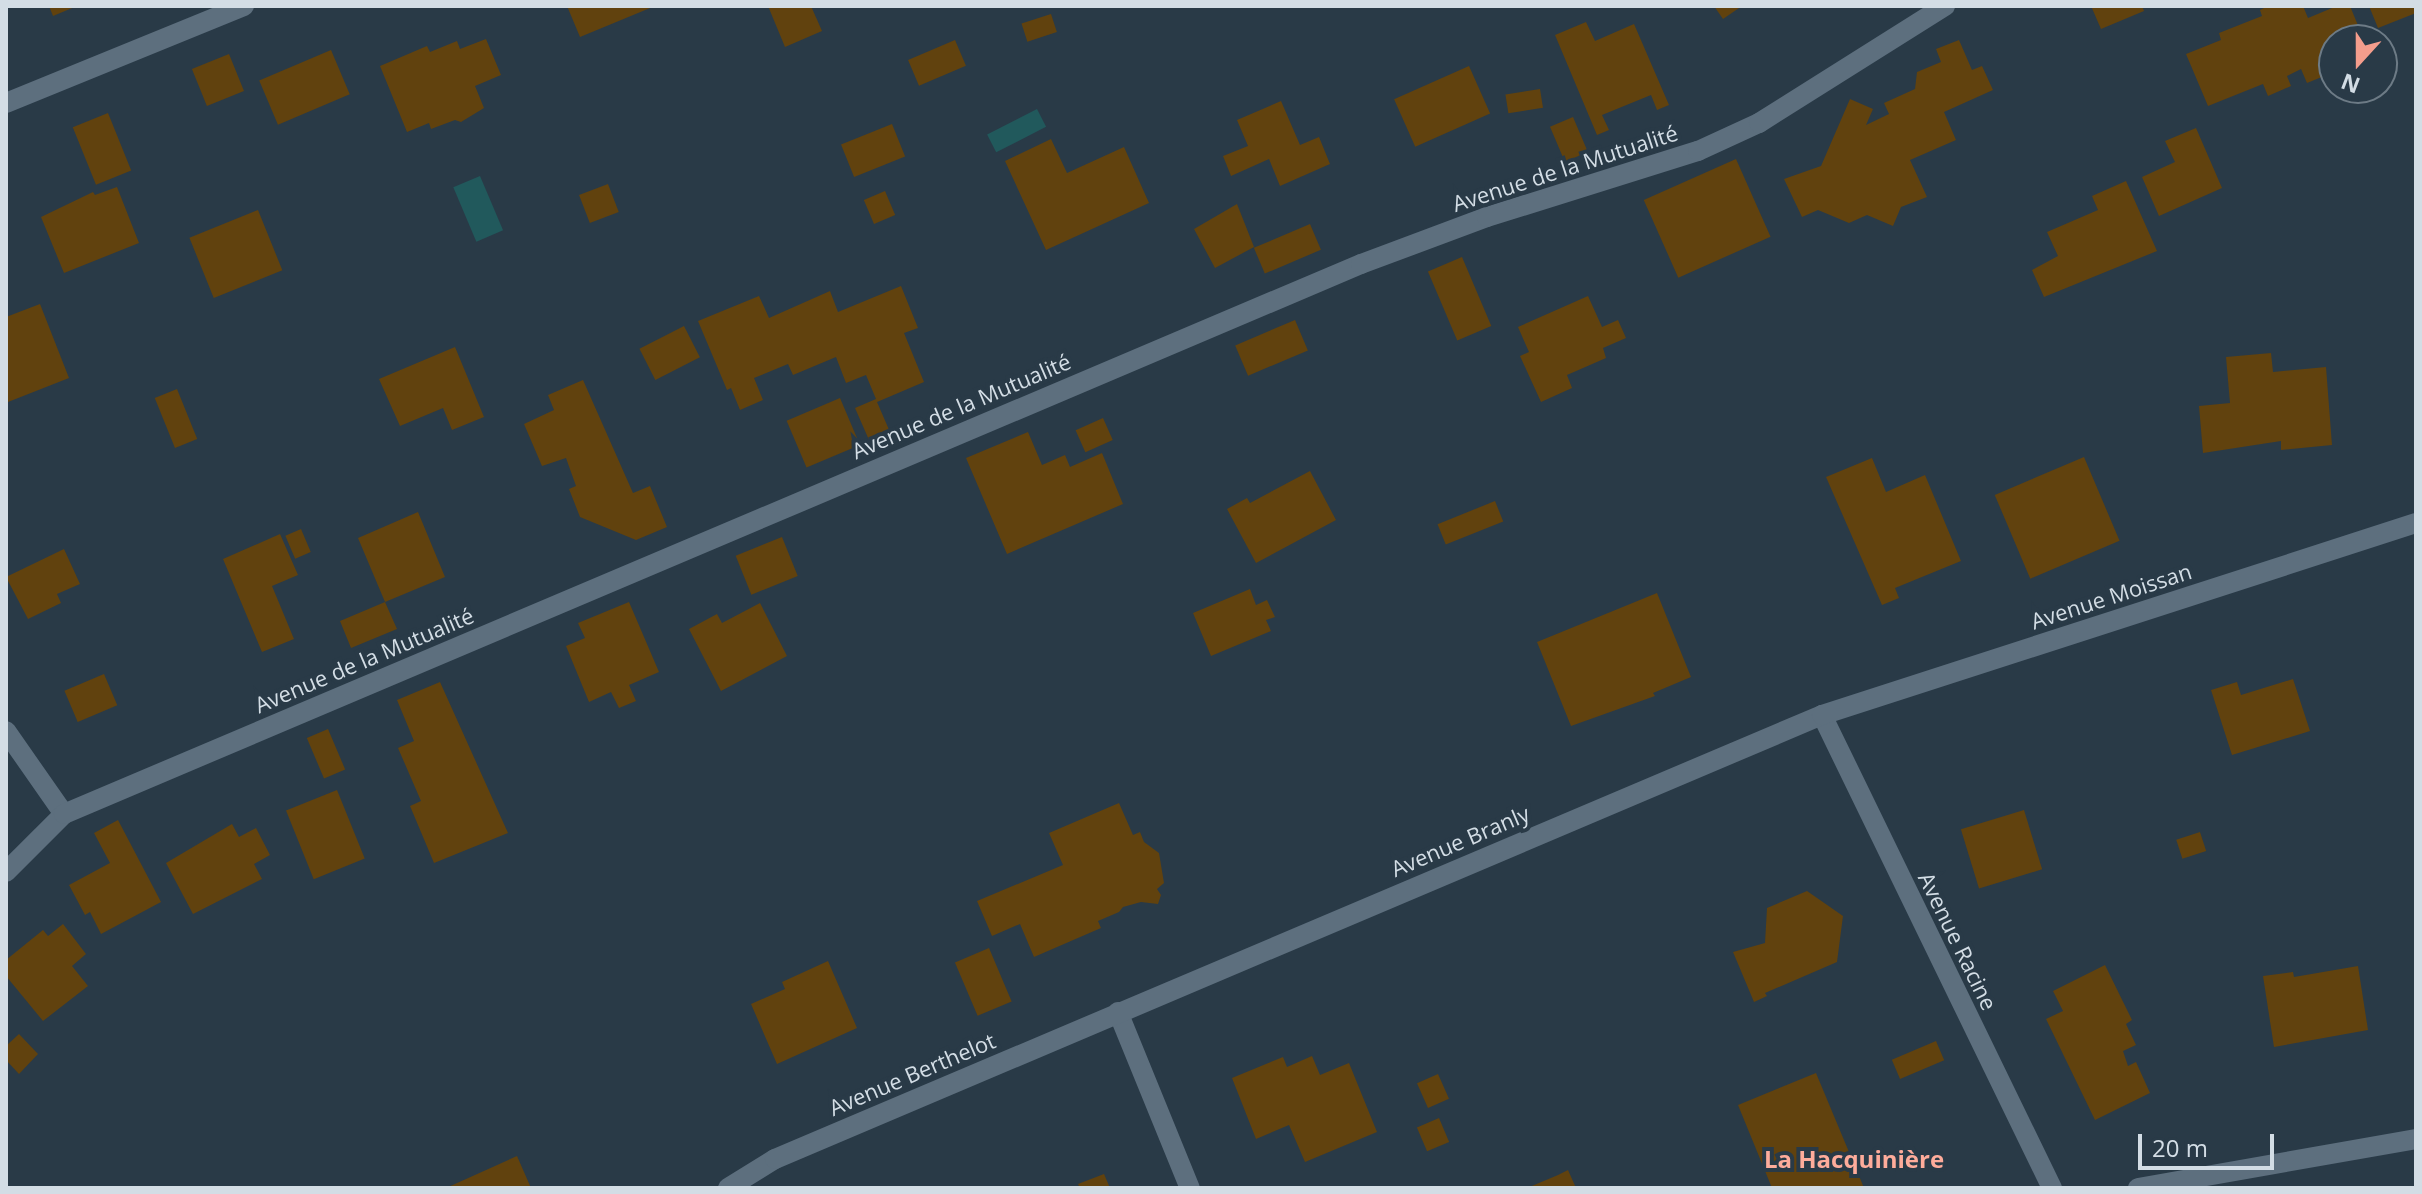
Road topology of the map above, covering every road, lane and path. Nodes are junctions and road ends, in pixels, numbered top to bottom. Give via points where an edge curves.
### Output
1 (244, 6) edge
2 (1945, 6) edge
3 (6, 103) edge
4 (2416, 523) edge
5 (1822, 715) junction
6 (6, 731) edge
7 (64, 814) junction
8 (6, 872) edge
9 (1118, 1012) junction
10 (2416, 1139) edge
11 (728, 1188) edge
12 (1190, 1188) edge
13 (2052, 1188) edge
14 (2138, 1188) edge

1 - 3 street
2 - 7 street, Avenue de la Mutualité via 1759,123 1698,151 1487,217 1361,264
4 - 5 street, Avenue Moissan
5 - 9 street, Avenue Branly
5 - 13 street, Avenue Racine
6 - 7 street
7 - 8 street, Avenue de la Mutualité
9 - 11 street, Avenue Berthelot via 775,1159
9 - 12 street
10 - 14 street

